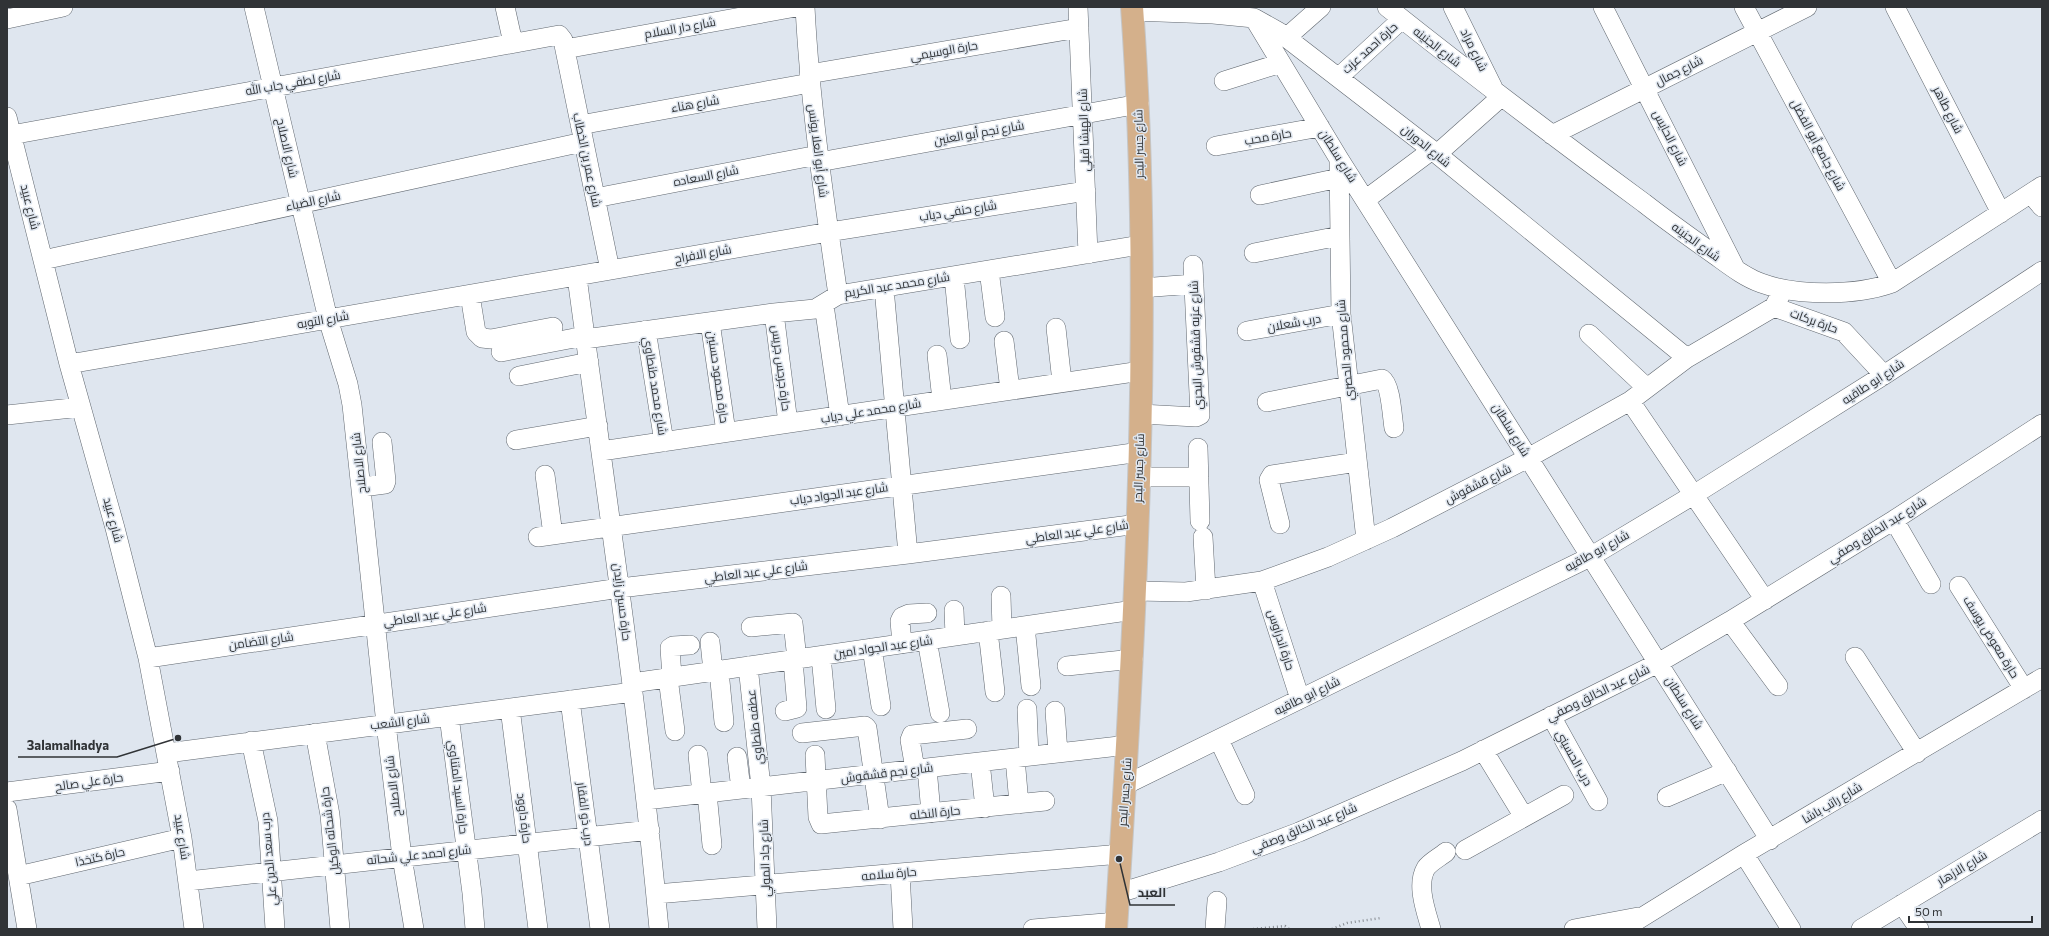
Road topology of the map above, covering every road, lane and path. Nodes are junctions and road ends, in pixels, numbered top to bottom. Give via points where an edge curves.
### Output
1 (63, 7) edge
2 (254, 7) edge
3 (505, 7) edge
4 (796, 7) edge
5 (805, 7) edge
6 (1078, 7) edge
7 (1321, 7) edge
8 (1386, 7) edge
9 (1453, 7) edge
10 (1603, 7) edge
11 (1744, 7) edge
12 (1807, 7) edge
13 (1895, 7) edge
14 (1132, 9) edge
15 (1254, 18) junction
16 (7, 19) edge
17 (1402, 19) junction
18 (1079, 28) junction
19 (1757, 32) junction
20 (1287, 37) junction
21 (513, 43) junction
22 (564, 50) junction
23 (1280, 63) junction
24 (1339, 77) junction
25 (809, 78) junction
26 (1224, 81) dead end
27 (272, 87) junction
28 (1645, 88) junction
29 (1498, 95) junction
30 (1139, 104) junction
31 (1084, 114) junction
32 (9, 126) edge
33 (1320, 127) junction
34 (581, 134) junction
35 (1552, 135) junction
36 (1216, 146) dead end
37 (1435, 152) junction
38 (818, 158) junction
39 (1339, 159) junction
40 (1339, 178) junction
41 (1086, 191) junction
42 (1260, 195) dead end
43 (2038, 196) edge
44 (595, 198) junction
45 (1366, 200) junction
46 (300, 204) junction
47 (2001, 213) junction
48 (829, 232) junction
49 (1339, 236) junction
50 (1140, 245) junction
51 (1254, 253) dead end
52 (1088, 254) junction
53 (43, 260) junction
54 (1193, 265) dead end
55 (610, 270) junction
56 (990, 270) junction
57 (1736, 270) junction
58 (2042, 271) edge
59 (954, 276) junction
60 (577, 277) junction
61 (1892, 283) junction
62 (1194, 284) junction
63 (884, 288) junction
64 (1140, 288) junction
65 (1783, 290) junction
66 (470, 295) junction
67 (831, 300) junction
68 (1774, 306) junction
69 (774, 313) junction
70 (1341, 314) junction
71 (995, 317) dead end
72 (328, 319) junction
73 (710, 322) junction
74 (553, 327) dead end
75 (1056, 328) dead end
76 (646, 330) junction
77 (1246, 331) dead end
78 (1589, 334) dead end
79 (585, 337) junction
80 (960, 339) dead end
81 (1004, 342) dead end
82 (501, 352) dead end
83 (937, 355) dead end
84 (1687, 358) junction
85 (589, 362) junction
86 (69, 364) junction
87 (1141, 371) junction
88 (1884, 375) junction
89 (519, 376) dead end
90 (1062, 382) junction
91 (1348, 386) junction
92 (1647, 388) junction
93 (1010, 390) junction
94 (942, 400) junction
95 (1630, 401) junction
96 (1267, 402) dead end
97 (81, 407) junction
98 (895, 407) junction
99 (1141, 414) junction
100 (7, 415) edge
101 (840, 416) junction
102 (788, 423) junction
103 (2042, 424) edge
104 (598, 426) junction
105 (1394, 428) dead end
106 (726, 432) junction
107 (516, 440) dead end
108 (382, 442) dead end
109 (664, 442) junction
110 (1198, 448) dead end
111 (601, 451) junction
112 (1140, 452) junction
113 (1528, 458) junction
114 (1357, 462) junction
115 (545, 475) dead end
116 (1139, 477) junction
117 (1199, 477) junction
118 (902, 485) junction
119 (362, 487) junction
120 (1695, 494) junction
121 (1894, 520) junction
122 (1138, 524) junction
123 (1280, 524) dead end
124 (611, 526) junction
125 (1366, 540) junction
126 (908, 554) junction
127 (1590, 557) junction
128 (1262, 581) junction
129 (1931, 584) dead end
130 (1959, 586) dead end
131 (620, 588) junction
132 (1206, 590) junction
133 (1000, 596) dead end
134 (1765, 600) junction
135 (1135, 601) junction
136 (954, 610) dead end
137 (927, 613) dead end
138 (1730, 621) junction
139 (374, 624) junction
140 (1025, 626) junction
141 (751, 627) dead end
142 (995, 630) junction
143 (955, 636) junction
144 (927, 640) junction
145 (710, 642) dead end
146 (902, 644) junction
147 (690, 645) dead end
148 (872, 648) junction
149 (821, 656) junction
150 (1855, 657) dead end
151 (148, 658) junction
152 (1133, 659) junction
153 (795, 660) junction
154 (1658, 663) junction
155 (748, 666) junction
156 (1067, 666) dead end
157 (716, 671) junction
158 (670, 678) junction
159 (2042, 678) edge
160 (1031, 686) dead end
161 (1778, 686) dead end
162 (632, 687) junction
163 (2024, 689) junction
164 (995, 692) dead end
165 (1300, 699) junction
166 (570, 700) junction
167 (881, 706) dead end
168 (510, 708) junction
169 (826, 709) dead end
170 (1027, 709) dead end
171 (785, 711) dead end
172 (1055, 711) dead end
173 (940, 713) dead end
174 (449, 716) junction
175 (1551, 716) junction
176 (724, 722) dead end
177 (386, 724) junction
178 (967, 729) dead end
179 (675, 731) dead end
180 (315, 733) junction
181 (802, 733) dead end
182 (1220, 740) junction
183 (251, 741) junction
184 (1128, 745) junction
185 (1483, 750) junction
186 (1058, 753) junction
187 (1916, 753) junction
188 (698, 755) dead end
189 (815, 756) dead end
190 (737, 757) dead end
191 (1022, 757) junction
192 (169, 762) junction
193 (980, 762) junction
194 (921, 769) junction
195 (1727, 771) junction
196 (874, 774) junction
197 (817, 781) junction
198 (1125, 785) junction
199 (762, 787) junction
200 (741, 789) junction
201 (7, 792) edge
202 (704, 794) junction
203 (1245, 795) dead end
204 (1564, 795) dead end
205 (1667, 797) dead end
206 (646, 800) junction
207 (1045, 801) dead end
208 (1598, 801) dead end
209 (1020, 804) junction
210 (985, 808) junction
211 (7, 809) edge
212 (931, 813) junction
213 (1524, 817) junction
214 (880, 818) junction
215 (2042, 820) edge
216 (650, 830) junction
217 (588, 836) junction
218 (182, 838) junction
219 (1770, 840) junction
220 (527, 843) junction
221 (712, 846) dead end
222 (466, 850) junction
223 (1465, 850) dead end
224 (1446, 852) dead end
225 (1121, 854) junction
226 (1744, 854) junction
227 (402, 857) junction
228 (334, 865) junction
229 (270, 872) junction
230 (900, 874) junction
231 (18, 876) junction
232 (188, 881) junction
233 (766, 885) junction
234 (1119, 893) junction
235 (656, 894) junction
236 (1217, 901) dead end
237 (1902, 904) junction
238 (1645, 916) junction
239 (1381, 918) dead end
240 (1117, 925) edge
241 (1340, 928) edge
242 (28, 929) edge
243 (194, 929) edge
244 (275, 929) edge
245 (340, 929) edge
246 (414, 929) edge
247 (475, 929) edge
248 (538, 929) edge
249 (600, 929) edge
250 (659, 929) edge
251 (767, 929) edge
252 (903, 929) edge
253 (1033, 929) edge
254 (1215, 929) edge
255 (1253, 929) edge
256 (1289, 929) edge
257 (1332, 929) edge
258 (1431, 929) edge
259 (1574, 929) edge
260 (1623, 929) edge
261 (1791, 929) edge
262 (1861, 929) edge
263 (1919, 929) edge

1 - 16 street
2 - 27 street, شارع الاصلاح
3 - 21 street
4 - 22 street, شارع دار السلام
5 - 25 street, شارع أبو العلا يونس
6 - 18 street, شارع الهيشا قبلي
7 - 20 street
8 - 17 street, شارع الجنينه
9 - 29 street, شارع مراد
10 - 28 street, شارع الحايس
11 - 19 street, شارع جامع أبو الفضل
12 - 19 street, شارع جمال
13 - 47 street, شارع طاهر
14 - 15 street, شارع الدوران
14 - 30 main road, شارع جسر البحر
15 - 20 street, شارع الدوران
15 - 23 street, شارع سلطان
17 - 24 street, حارة احمد عزت
17 - 29 street, شارع الجنينه
18 - 25 street, حارة الوسيمي
18 - 31 street, شارع الهيشا قبلي
19 - 28 street, شارع جمال
19 - 61 street, شارع جامع أبو الفضل
20 - 24 street, شارع الدوران
21 - 22 street, شارع لطفي جاب الله via 556,34 561,37
21 - 27 street, شارع لطفي جاب الله
22 - 34 street, شارع عمر بن الخطاب
23 - 26 street
23 - 33 street, شارع سلطان
24 - 37 street, شارع الدوران
25 - 34 street, شارع هناء
25 - 38 street, شارع أبو العلا يونس
27 - 32 street, شارع لطفي جاب الله
27 - 46 street, شارع الاصلاح
28 - 35 street, شارع جمال
28 - 57 street, شارع الحايس
29 - 35 street, شارع الجنينه
29 - 37 street
30 - 31 street, شارع نجم أبو العنين
30 - 50 main road, شارع جسر البحر
31 - 38 street, شارع نجم أبو العنين
31 - 41 street, شارع الهيشا قبلي
32 - 53 street, شارع عبيد
33 - 36 street, حارة محب
33 - 39 street, شارع سلطان
34 - 44 street, شارع عمر بن الخطاب
34 - 46 street, شارع الضياء
35 - 57 street, شارع الجنينه
37 - 45 street
37 - 84 street, شارع الدوران
38 - 44 street, شارع السعاده
38 - 48 street, شارع أبو العلا يونس
39 - 40 street, شارع محمود الحصري
39 - 45 street, شارع سلطان
40 - 42 street
40 - 49 street, شارع محمود الحصري
41 - 48 street, شارع حنفي دياب
41 - 52 street, شارع الهيشا قبلي
43 - 47 street, شارع الجنينه
44 - 55 street, شارع عمر بن الخطاب
45 - 113 street, شارع سلطان
46 - 53 street, شارع الضياء
46 - 72 street, شارع الاصلاح
47 - 61 street, شارع الجنينه
48 - 55 street, شارع الافراح
48 - 67 street, شارع أبو العلا يونس
49 - 51 street
49 - 70 street, شارع محمود الحصري
50 - 52 street, شارع محمد عبد الكريم
50 - 64 main road, شارع جسر البحر
52 - 56 street, شارع محمد عبد الكريم
53 - 86 street, شارع عبيد
54 - 62 street, شارع عزبه قشقوش البحري
55 - 60 street, شارع الافراح
56 - 59 street, شارع محمد عبد الكريم
56 - 71 street
57 - 65 street, شارع الجنينه via 1759,282
58 - 88 street, شارع ابو طاقيه
59 - 63 street, شارع محمد عبد الكريم
59 - 80 street
60 - 66 street, شارع التوبه
60 - 79 street, حارة حسين زايدن
61 - 65 street, شارع الجنينه via 1874,289 1810,292
62 - 64 street
62 - 99 street, شارع عزبه قشقوش البحري via 1200,415 1196,417
63 - 67 street, شارع محمد عبد الكريم
63 - 98 street
64 - 87 main road, شارع جسر البحر
65 - 68 street, شارع قشقوش
66 - 72 street, شارع التوبه
66 - 74 street via 476,332 482,338 491,339
67 - 69 street, شارع محمد عبد الكريم via 815,309
67 - 101 street, شارع أبو العلا يونس
68 - 84 street, شارع قشقوش
68 - 88 street, حارة بركات via 1844,332
69 - 73 street, شارع محمد عبد الكريم
69 - 102 street, حارة جرجس جريس
70 - 77 street, درب شعلان
70 - 91 street, شارع محمود الحصري
72 - 86 street, شارع التوبه
72 - 119 street, شارع الاصلاح via 348,384
73 - 76 street, شارع محمد عبد الكريم
73 - 106 street, حارة محمود حسنين
75 - 90 street
76 - 79 street, شارع محمد عبد الكريم
76 - 109 street, شارع محمد طنطاوي
78 - 92 street
79 - 82 street, شارع محمد عبد الكريم
79 - 85 street, حارة حسين زايدن
81 - 93 street
83 - 94 street
84 - 92 street, شارع قشقوش
85 - 89 street
85 - 104 street, حارة حسين زايدن
86 - 97 street, شارع عبيد
87 - 90 street, شارع محمد علي دياب
87 - 99 main road, شارع جسر البحر
88 - 120 street, شارع ابو طاقيه
90 - 93 street, شارع محمد علي دياب
91 - 96 street
91 - 105 street via 1382,379 1386,382
91 - 114 street, شارع محمود الحصري
92 - 95 street, شارع قشقوش
93 - 94 street, شارع محمد علي دياب
94 - 98 street, شارع محمد علي دياب
95 - 113 street, شارع قشقوش
95 - 120 street
97 - 100 street
97 - 151 street, شارع عبيد
98 - 101 street, شارع محمد علي دياب
98 - 118 street
99 - 112 main road, شارع جسر البحر
101 - 102 street, شارع محمد علي دياب
102 - 106 street, شارع محمد علي دياب
103 - 121 street, شارع عبد الخالق وصفي
104 - 107 street
104 - 111 street, حارة حسين زايدن
106 - 109 street, شارع محمد علي دياب
108 - 119 street via 385,484
109 - 111 street, شارع محمد علي دياب
110 - 117 street
111 - 124 street, حارة حسين زايدن
112 - 116 main road, شارع جسر البحر
112 - 118 street, شارع عبد الجواد دياب
113 - 125 street, شارع قشقوش
113 - 127 street, شارع سلطان
114 - 123 street via 1272,475 1269,480
114 - 125 street, شارع محمود الحصري
115 - 124 street, شارع عبد الجواد دياب via 546,536
116 - 117 street
116 - 122 main road, شارع جسر البحر
117 - 132 street
118 - 124 street, شارع عبد الجواد دياب
118 - 126 street
119 - 139 street, شارع الاصلاح
120 - 127 street, شارع ابو طاقيه
120 - 134 street
121 - 129 street
121 - 134 street, شارع عبد الخالق وصفي
122 - 126 street, شارع علي عبد العاطي
122 - 135 main road, شارع جسر البحر
124 - 131 street, حارة حسين زايدن
125 - 128 street, شارع قشقوش
126 - 131 street, شارع علي عبد العاطي
127 - 154 street, شارع سلطان
127 - 165 street, شارع ابو طاقيه
128 - 132 street, شارع قشقوش
128 - 165 street, حارة اندراوس
130 - 163 street, حارة معوض يوسف
131 - 139 street, شارع علي عبد العاطي
131 - 162 street, حارة حسين زايدن
132 - 135 street, شارع قشقوش
133 - 142 street
134 - 138 street, شارع عبد الخالق وصفي
135 - 140 street, شارع عبد الجواد امين
135 - 152 main road, شارع جسر البحر
136 - 143 street
137 - 146 street via 902,617
138 - 154 street, شارع عبد الخالق وصفي
138 - 161 street
139 - 151 street, شارع التضامن
139 - 177 street, شارع الاصلاح
140 - 142 street, شارع عبد الجواد امين
140 - 160 street
141 - 153 street via 793,623
142 - 143 street, شارع عبد الجواد امين
142 - 164 street
143 - 144 street, شارع عبد الجواد امين
144 - 146 street, شارع عبد الجواد امين
144 - 173 street
145 - 157 street
146 - 148 street, شارع عبد الجواد امين
147 - 158 street via 670,648
148 - 149 street, شارع عبد الجواد امين
148 - 167 street
149 - 153 street, شارع عبد الجواد امين
149 - 169 street
150 - 187 street
151 - 192 street, شارع عبيد
152 - 156 street
152 - 184 main road, شارع جسر البحر
153 - 155 street, شارع عبد الجواد امين
153 - 171 street via 797,708
154 - 175 street, شارع عبد الخالق وصفي
154 - 195 street, شارع سلطان
155 - 157 street, شارع عبد الجواد امين
155 - 199 street, عطفه طنطاوي
157 - 158 street, شارع عبد الجواد امين
157 - 176 street
158 - 162 street, شارع عبد الجواد امين
158 - 179 street
159 - 163 street, شارع راتب باشا
162 - 166 street, شارع الشعب
162 - 206 street, حارة حسين زايدن
163 - 187 street, شارع راتب باشا
165 - 182 street, شارع ابو طاقيه
166 - 168 street, شارع الشعب
166 - 217 street, درب ذو الفقار
168 - 174 street, شارع الشعب
168 - 220 street, حارة داوود
170 - 191 street
172 - 186 street
174 - 177 street, شارع الشعب
174 - 222 street, حارة السيد المتناوي
175 - 185 street, شارع عبد الخالق وصفي
175 - 208 street, درب الحسيني
177 - 180 street, شارع الشعب
177 - 227 street, شارع الاصلاح
178 - 194 street via 912,735 910,740
180 - 183 street, شارع الشعب
180 - 228 street, حارة شحاته الوكيل via 330,815
181 - 196 street via 865,726 868,729
182 - 198 street, شارع ابو طاقيه
182 - 203 street
183 - 192 street, شارع الشعب
183 - 229 street, درب سعد الدين علي via 268,821
184 - 186 street, شارع نجم قشقوش
184 - 198 main road, شارع جسر البحر
185 - 213 street
185 - 234 street, شارع عبد الخالق وصفي via 1299,832 1219,862
186 - 191 street, شارع نجم قشقوش
187 - 219 street, شارع راتب باشا
188 - 202 street
189 - 197 street
190 - 200 street
191 - 193 street, شارع نجم قشقوش
191 - 209 street
192 - 201 street, حارة علي صالح
192 - 218 street, شارع عبيد
193 - 194 street, شارع نجم قشقوش
193 - 210 street
194 - 196 street, شارع نجم قشقوش
194 - 212 street
195 - 205 street
195 - 219 street, شارع سلطان
196 - 197 street, شارع نجم قشقوش
196 - 214 street
197 - 199 street, شارع نجم قشقوش
197 - 214 street, حارة النخله via 818,817 822,824
198 - 225 main road, شارع جسر البحر
199 - 200 street, شارع نجم قشقوش
199 - 233 street, شارع جاد المولي
200 - 202 street, شارع نجم قشقوش
202 - 206 street, شارع نجم قشقوش
202 - 221 street
204 - 213 street
206 - 216 street, حارة حسين زايدن
207 - 209 street, حارة النخله
209 - 210 street, حارة النخله
210 - 212 street, حارة النخله
211 - 231 street
212 - 214 street, حارة النخله
213 - 223 street
215 - 237 street, شارع الازهار
216 - 217 street, شارع احمد علي شحاته
216 - 235 street, حارة حسين زايدن
217 - 220 street, شارع احمد علي شحاته
217 - 249 street, درب ذو الفقار
218 - 231 street, حارة كتخذا
218 - 232 street, شارع عبيد
219 - 226 street, شارع راتب باشا
220 - 222 street, شارع احمد علي شحاته
220 - 248 street, حارة داوود
222 - 227 street, شارع احمد علي شحاته
222 - 247 street, حارة السيد المتناوي
224 - 258 street via 1427,867 1422,879
225 - 230 street, حارة سلامه
225 - 234 main road, شارع جسر البحر
226 - 238 street, شارع راتب باشا
226 - 261 street
227 - 228 street, شارع احمد علي شحاته
227 - 246 street, شارع الاصلاح
228 - 229 street, شارع احمد علي شحاته
228 - 245 street, حارة شحاته الوكيل
229 - 232 street, شارع احمد علي شحاته
229 - 244 street, درب سعد الدين علي
230 - 233 street, حارة سلامه
230 - 252 street
231 - 242 street
232 - 243 street, شارع عبيد
233 - 235 street, حارة سلامه
233 - 251 street, شارع جاد المولي
234 - 240 main road, شارع جسر البحر
235 - 250 street, حارة حسين زايدن
236 - 254 street
237 - 262 street, شارع الازهار
237 - 263 street
238 - 259 street
238 - 260 street, شارع راتب باشا
239 - 241 path via 1347,923
240 - 253 street
241 - 257 path
255 - 256 path via 1278,926

